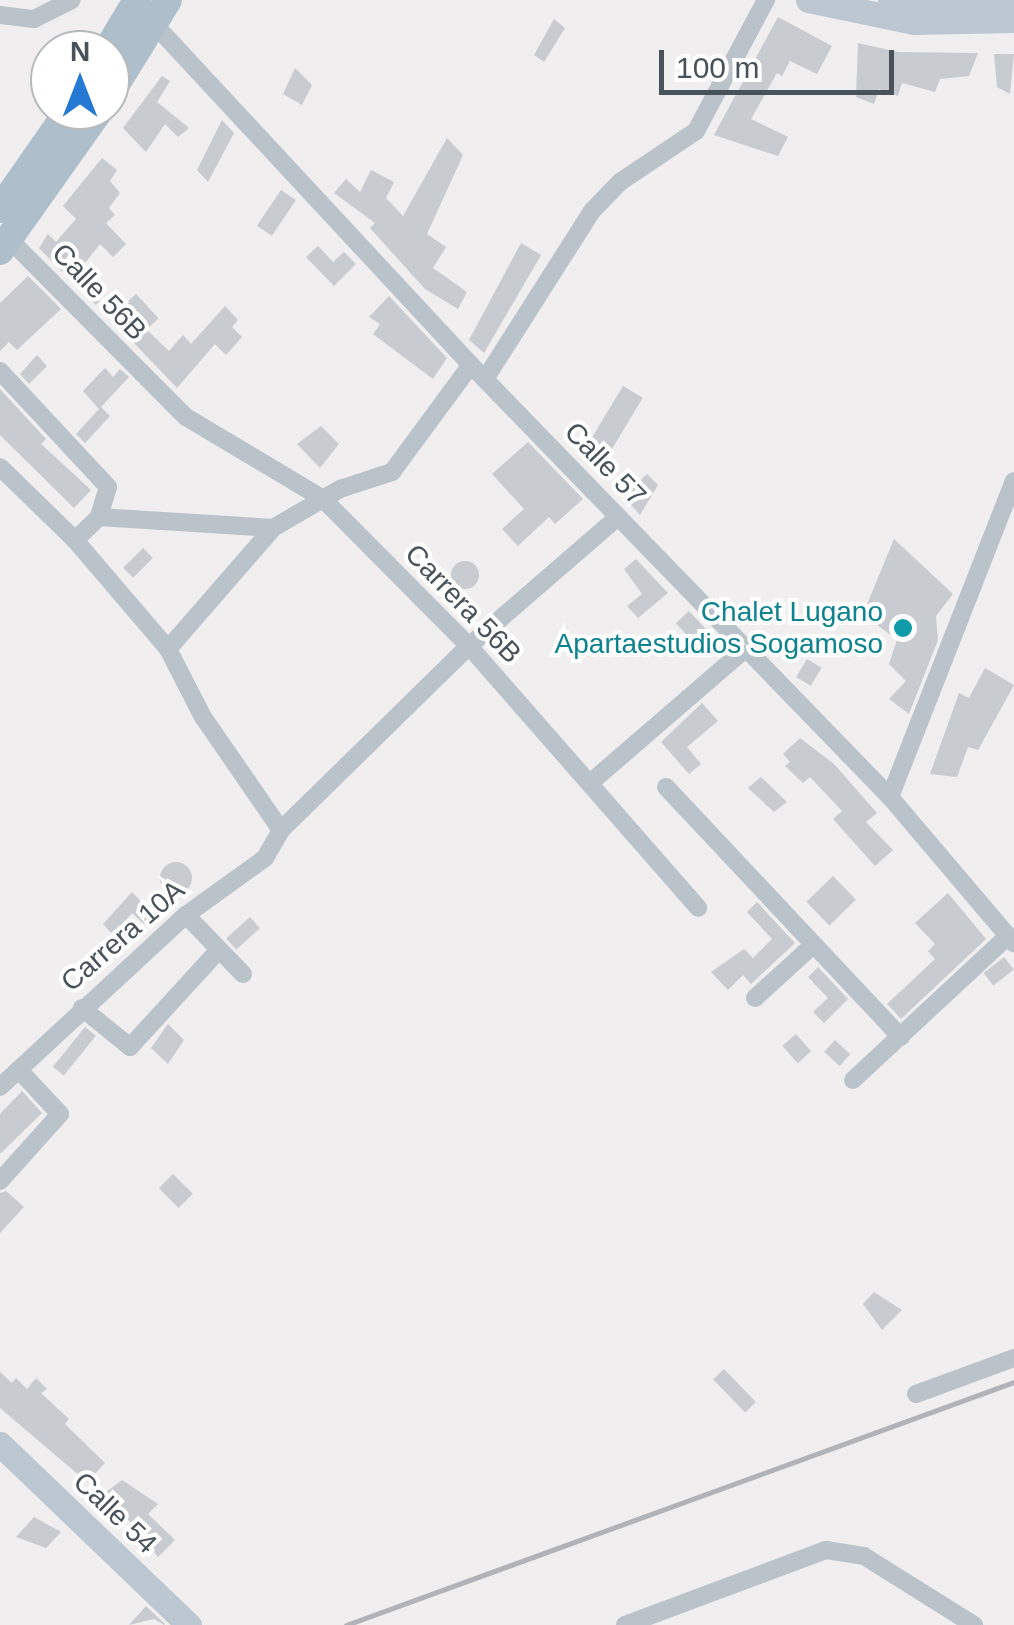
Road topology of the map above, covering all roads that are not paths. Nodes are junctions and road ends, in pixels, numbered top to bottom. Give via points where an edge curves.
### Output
1 (137, 0) edge
2 (766, 0) edge
3 (808, 0) edge
4 (890, 0) edge
5 (1014, 1) edge
6 (63, 3) edge
7 (918, 9) edge
8 (161, 12) edge
9 (0, 15) edge
10 (1014, 20) edge
11 (119, 30) edge
12 (130, 62) edge
13 (56, 130) edge
14 (86, 130) edge
15 (0, 209) edge
16 (5, 246) edge
17 (471, 365) junction
18 (0, 370) edge
19 (485, 379) junction
20 (149, 382) joint
21 (0, 467) edge
22 (1014, 481) edge
23 (322, 498) junction
24 (99, 517) junction
25 (618, 517) junction
26 (273, 528) junction
27 (75, 540) junction
28 (469, 646) junction
29 (168, 649) junction
30 (745, 649) junction
31 (590, 783) junction
32 (666, 788) dead end
33 (890, 797) junction
34 (281, 830) junction
35 (698, 908) dead end
36 (186, 915) junction
37 (1011, 939) edge
38 (812, 946) junction
39 (218, 950) junction
40 (243, 974) dead end
41 (755, 998) dead end
42 (82, 1008) junction
43 (901, 1037) junction
44 (19, 1070) junction
45 (853, 1080) dead end
46 (0, 1087) edge
47 (0, 1181) edge
48 (1014, 1358) edge
49 (916, 1394) dead end
50 (0, 1444) edge
51 (189, 1625) edge
52 (625, 1625) edge
53 (974, 1625) edge

1 - 11 main road
2 - 19 street via 696,132 620,182 592,212
3 - 7 main road
4 - 7 main road
5 - 7 main road
6 - 9 street via 34,19
7 - 10 main road
8 - 12 main road
8 - 17 street, Calle 57
13 - 15 main road
14 - 16 main road
16 - 20 street, Calle 56B
17 - 19 street, Calle 57
17 - 23 street via 392,472
18 - 24 street via 103,476 107,502
19 - 25 street, Calle 57
20 - 23 street, Carrera 56B via 186,417
21 - 27 street
22 - 33 street
23 - 26 street
23 - 28 street, Carrera 56B
24 - 26 street
24 - 27 street
25 - 28 street, Carrera 10A
25 - 30 street, Calle 57
26 - 29 street
27 - 29 street
28 - 31 street, Carrera 56B
28 - 34 street, Carrera 10A
29 - 34 street via 204,717
30 - 31 street
30 - 33 street, Calle 57
31 - 35 street, Carrera 56B
32 - 38 street
33 - 37 street, Calle 57
34 - 36 street, Carrera 10A via 265,858
36 - 39 street
36 - 42 street, Carrera 10A
37 - 43 street
38 - 41 street
38 - 43 street
39 - 40 street
39 - 42 street via 130,1047
42 - 44 street, Carrera 10A
43 - 45 street
44 - 46 street, Carrera 10A
44 - 47 street via 60,1114
48 - 49 street
50 - 51 main road, Calle 54
52 - 53 street via 826,1550 864,1556

